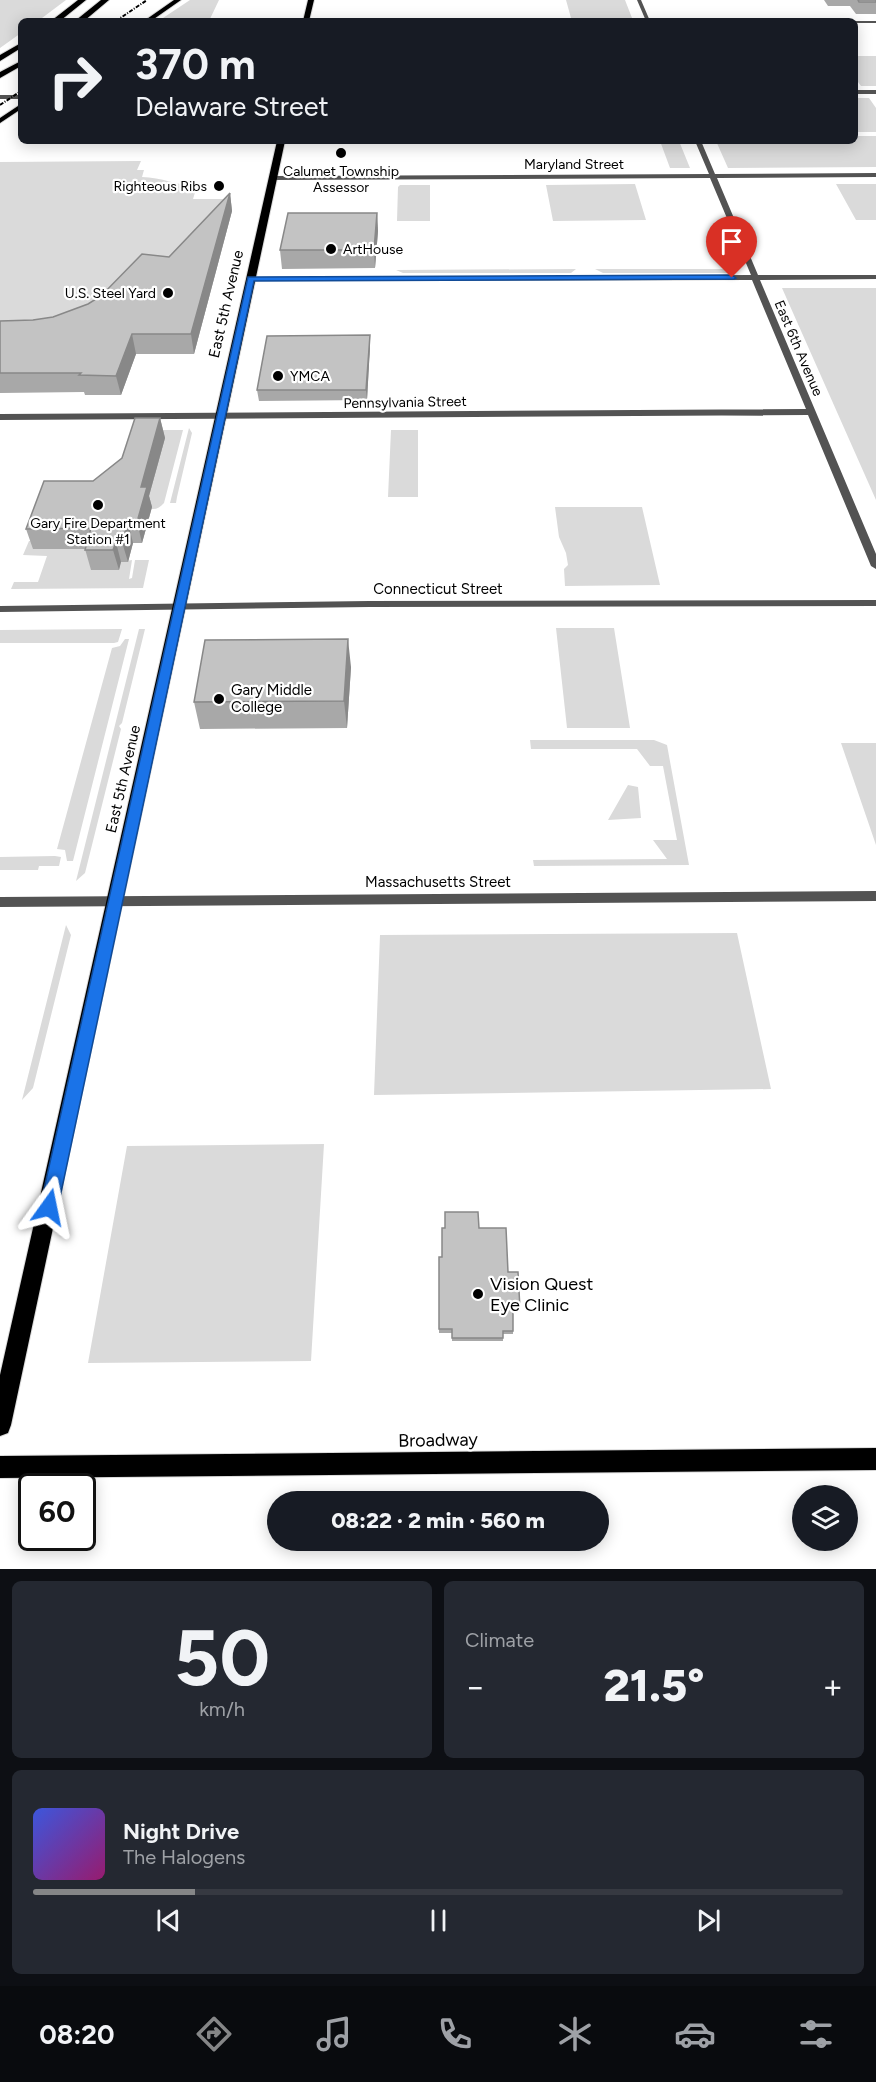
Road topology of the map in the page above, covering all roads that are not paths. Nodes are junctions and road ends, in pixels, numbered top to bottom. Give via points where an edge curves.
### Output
1 (82, 0) edge
2 (105, 0) edge
3 (178, 0) edge
4 (311, 0) edge
5 (639, 0) edge
6 (59, 18) edge
7 (83, 18) edge
8 (151, 18) edge
9 (307, 18) edge
10 (647, 18) edge
11 (858, 22) edge
12 (876, 22) edge
13 (18, 47) edge
14 (0, 59) edge
15 (18, 65) edge
16 (0, 76) edge
17 (858, 92) edge
18 (876, 92) edge
19 (0, 97) edge
20 (18, 97) edge
21 (18, 108) edge
22 (0, 121) edge
23 (280, 144) edge
24 (699, 144) edge
25 (876, 175) edge
26 (712, 176) junction
27 (273, 178) junction
28 (876, 277) edge
29 (754, 278) junction
30 (251, 279) junction
31 (811, 412) junction
32 (0, 417) edge
33 (220, 417) junction
34 (876, 566) edge
35 (876, 603) edge
36 (180, 608) junction
37 (0, 609) edge
38 (876, 896) edge
39 (0, 902) edge
40 (114, 902) junction
41 (0, 1425) edge
42 (876, 1459) edge
43 (0, 1467) edge

1 - 6 highway
2 - 7 highway
3 - 8 main road
4 - 9 main road
5 - 10 street
11 - 12 street
13 - 14 highway
15 - 16 highway
17 - 18 street
19 - 20 street
21 - 22 main road
23 - 27 main road, East 5th Avenue
24 - 26 street, East 6th Avenue
25 - 26 street, Maryland Street
26 - 27 street, Maryland Street
26 - 29 street, East 6th Avenue
27 - 30 main road, East 5th Avenue
28 - 29 street
29 - 30 street
29 - 31 street, East 6th Avenue
30 - 33 main road, East 5th Avenue
31 - 33 street, Pennsylvania Street
31 - 34 street, East 6th Avenue
32 - 33 street, Pennsylvania Street
33 - 36 main road, East 5th Avenue
35 - 36 street, Connecticut Street
36 - 37 street, Connecticut Street
36 - 40 main road, East 5th Avenue
38 - 40 street, Massachusetts Street
39 - 40 street, Massachusetts Street
40 - 41 main road, East 5th Avenue
42 - 43 main road, Broadway

